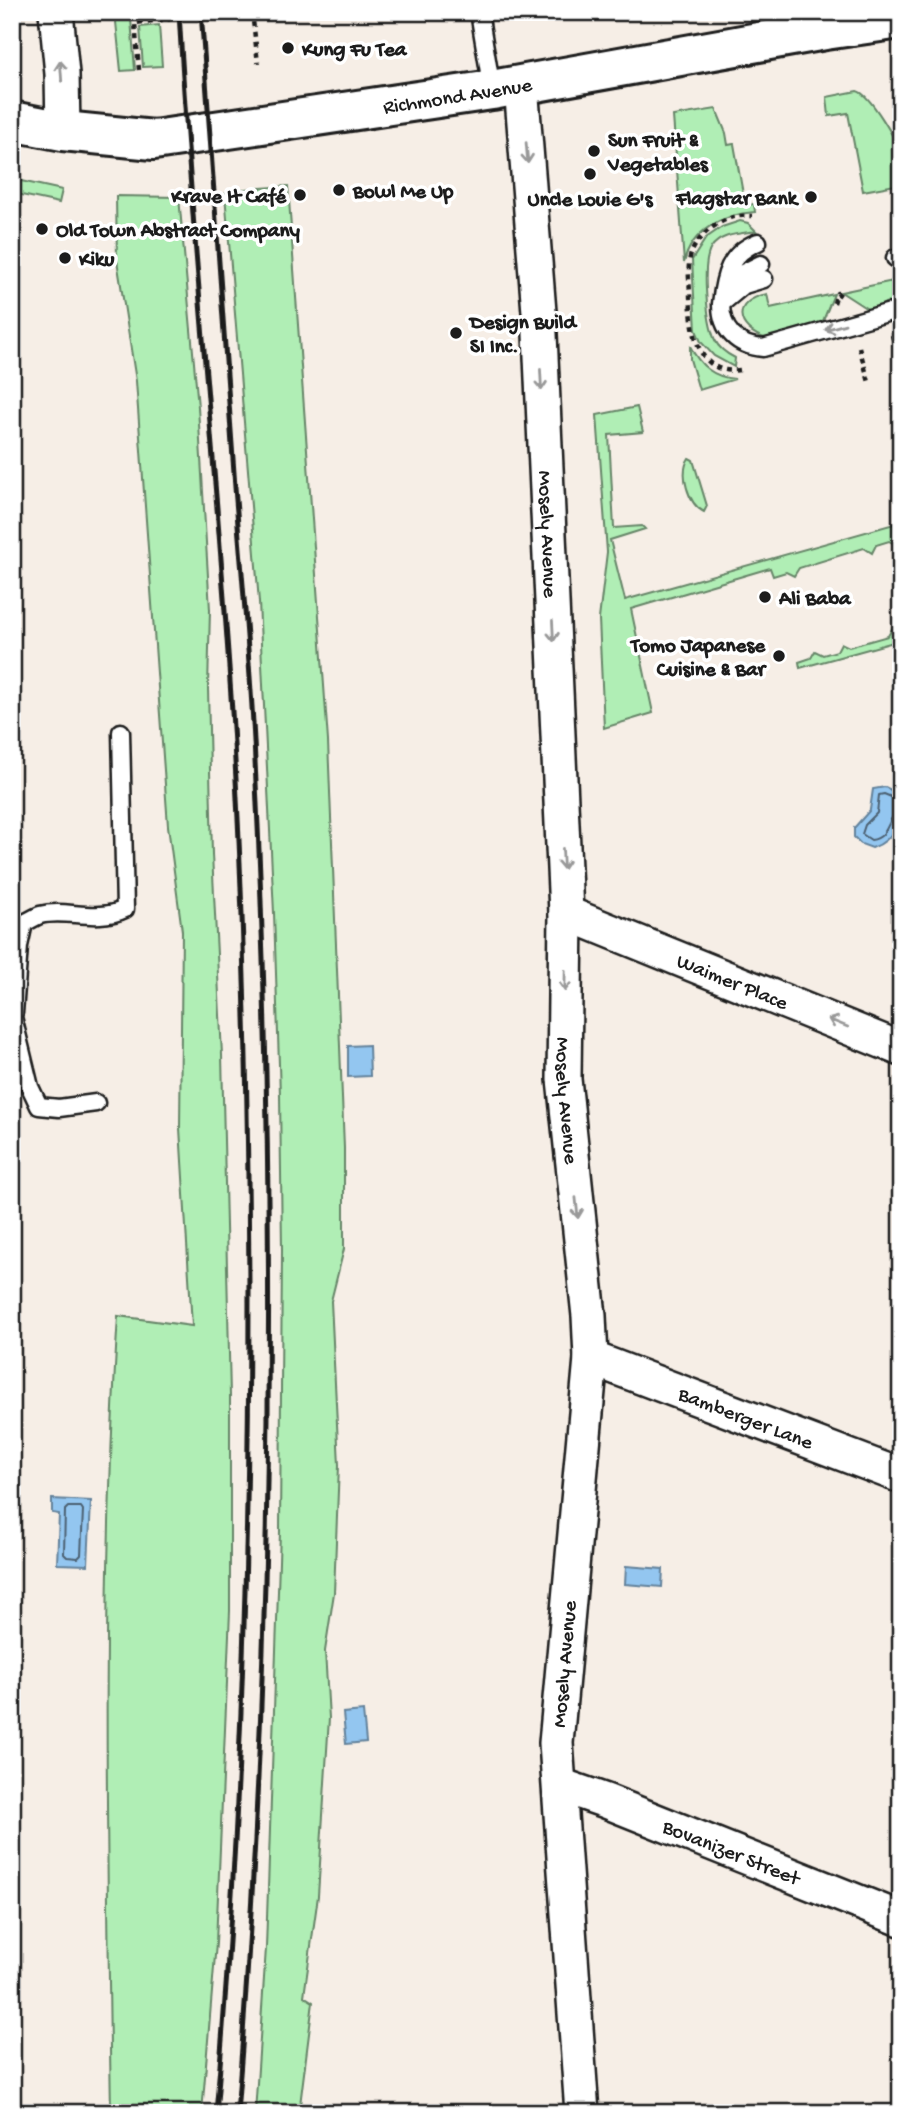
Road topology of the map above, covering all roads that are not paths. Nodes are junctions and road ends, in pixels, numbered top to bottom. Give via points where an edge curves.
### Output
1 (56, 12) edge
2 (479, 12) edge
3 (892, 25) edge
4 (507, 87) junction
5 (12, 121) edge
6 (63, 131) junction
7 (721, 304) junction
8 (901, 309) edge
9 (121, 732) dead end
10 (566, 913) junction
11 (13, 1013) edge
12 (901, 1049) edge
13 (96, 1103) dead end
14 (591, 1358) junction
15 (901, 1476) edge
16 (560, 1785) junction
17 (901, 1919) edge
18 (582, 2113) edge

6 -> 1 street
2 - 4 lane
3 - 4 main road, Richmond Avenue
4 - 6 main road, Richmond Avenue via 155,140
4 -> 10 street, Mosely Avenue via 539,312
5 - 6 main road, Richmond Avenue
7 - 7 lane via 744,285 761,259 746,258 731,275
8 -> 7 lane via 763,348 744,344 730,333
9 - 11 lane via 125,909 115,914 41,915 24,923
12 -> 10 street, Waimer Place
10 -> 14 street, Mosely Avenue via 564,1079
11 - 13 lane via 30,1087 39,1106
14 - 15 street, Bamberger Lane
14 - 16 street, Mosely Avenue via 556,1743
16 - 17 street, Bovanizer Street
16 - 18 street, Mosely Avenue

